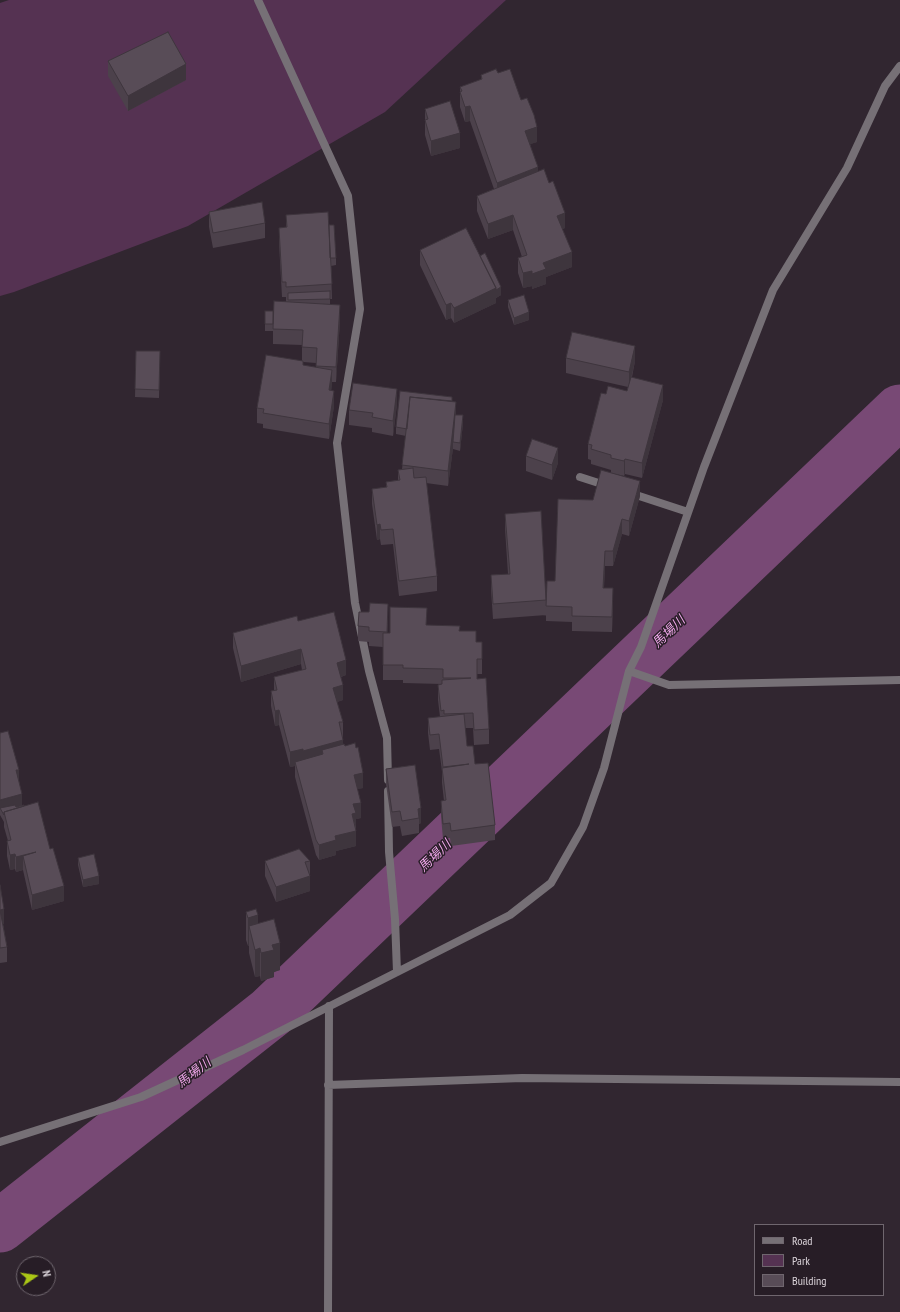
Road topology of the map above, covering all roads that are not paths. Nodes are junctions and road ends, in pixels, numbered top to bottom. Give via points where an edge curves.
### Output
1 (258, 0) edge
2 (900, 66) edge
3 (580, 477) dead end
4 (688, 512) junction
5 (628, 670) junction
6 (900, 680) edge
7 (397, 972) junction
8 (328, 1006) junction
9 (900, 1082) edge
10 (328, 1085) junction
11 (0, 1142) edge
12 (328, 1312) edge

1 - 7 street via 348,196 360,309 337,443 355,604 387,738 388,852 396,919
2 - 4 street via 885,86 847,168 773,290
3 - 4 street
4 - 5 street via 641,646
5 - 6 street via 669,684
5 - 7 street via 604,768 583,827 551,883 510,915
7 - 8 street
8 - 10 street
8 - 11 street via 243,1050 141,1097
9 - 10 street via 522,1078
10 - 12 street

